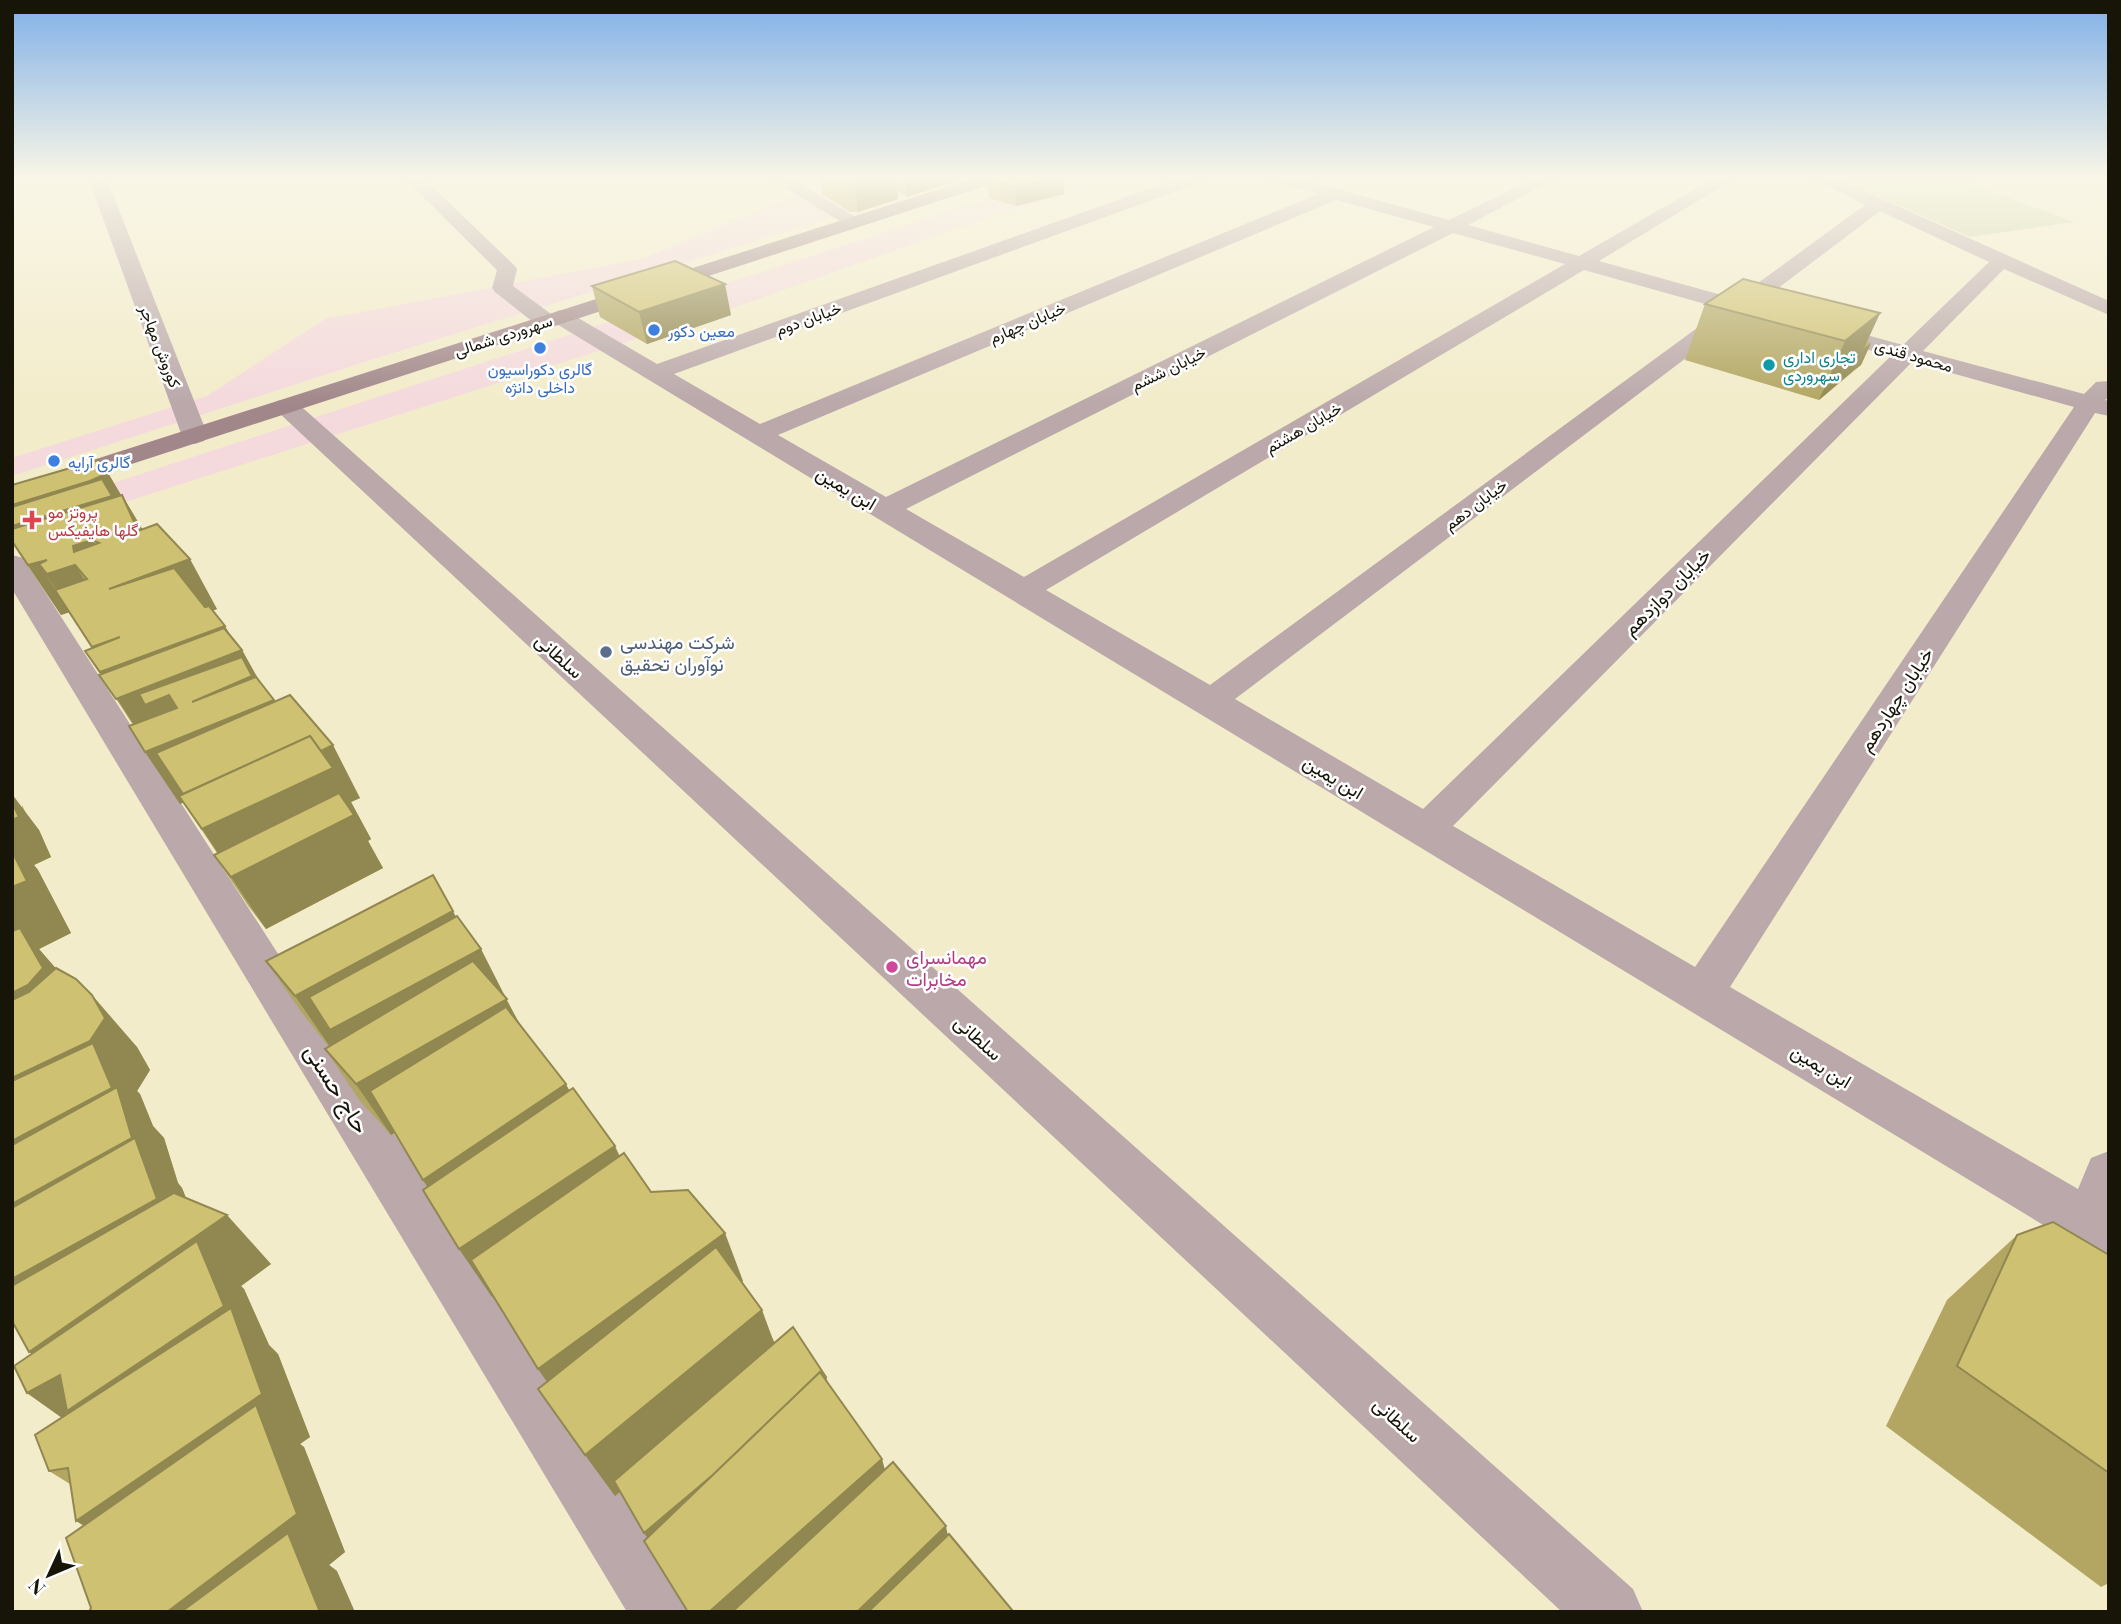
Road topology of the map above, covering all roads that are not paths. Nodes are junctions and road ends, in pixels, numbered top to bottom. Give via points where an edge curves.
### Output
1 (126, 253) edge
2 (490, 253) edge
3 (759, 253) edge
4 (988, 253) edge
5 (1193, 253) edge
6 (1397, 253) edge
7 (1546, 253) edge
8 (1599, 253) edge
9 (1812, 253) edge
10 (1986, 253) edge
11 (2002, 260) junction
12 (1582, 263) junction
13 (1740, 306) junction
14 (2109, 309) edge
15 (1778, 317) edge
16 (553, 319) junction
17 (1804, 324) edge
18 (1907, 353) junction
19 (655, 373) junction
20 (2102, 398) edge
21 (286, 406) junction
22 (758, 435) junction
23 (195, 436) junction
24 (12, 495) edge
25 (884, 509) junction
26 (12, 564) edge
27 (1023, 592) junction
28 (1209, 702) junction
29 (1425, 830) junction
30 (1701, 994) junction
31 (2109, 1174) edge
32 (2101, 1230) edge
33 (664, 1612) edge
34 (1610, 1612) edge

1 - 23 street, کوروش مهاجر
2 - 16 street, ابن یمین via 507,269 502,288
3 - 16 main road, سهروردی شمالی
4 - 19 street, خیابان دوم
5 - 22 street, خیابان چهارم
6 - 25 street, خیابان ششم
7 - 12 street
8 - 12 street, خیابان هشتم
9 - 13 street, خیابان دهم
10 - 11 street
11 - 14 street
11 - 18 street, خیابان دوازدهم
12 - 13 street
12 - 27 street, خیابان هشتم
13 - 15 street
13 - 28 street, خیابان دهم
16 - 19 street, ابن یمین
16 - 21 main road, سهروردی شمالی
17 - 18 street, محمود قندی
18 - 20 street, محمود قندی
18 - 29 street, خیابان دوازدهم
19 - 22 street, ابن یمین
20 - 30 street, خیابان چهاردهم
21 - 23 main road, سهروردی شمالی
21 - 34 street, سلطانی
22 - 25 street, ابن یمین
23 - 24 main road, سهروردی شمالی
25 - 27 street, ابن یمین
26 - 33 street, حاج حسنی
27 - 28 street, ابن یمین
28 - 29 street, ابن یمین
29 - 30 street, ابن یمین
30 - 32 street, ابن یمین
31 - 32 street

